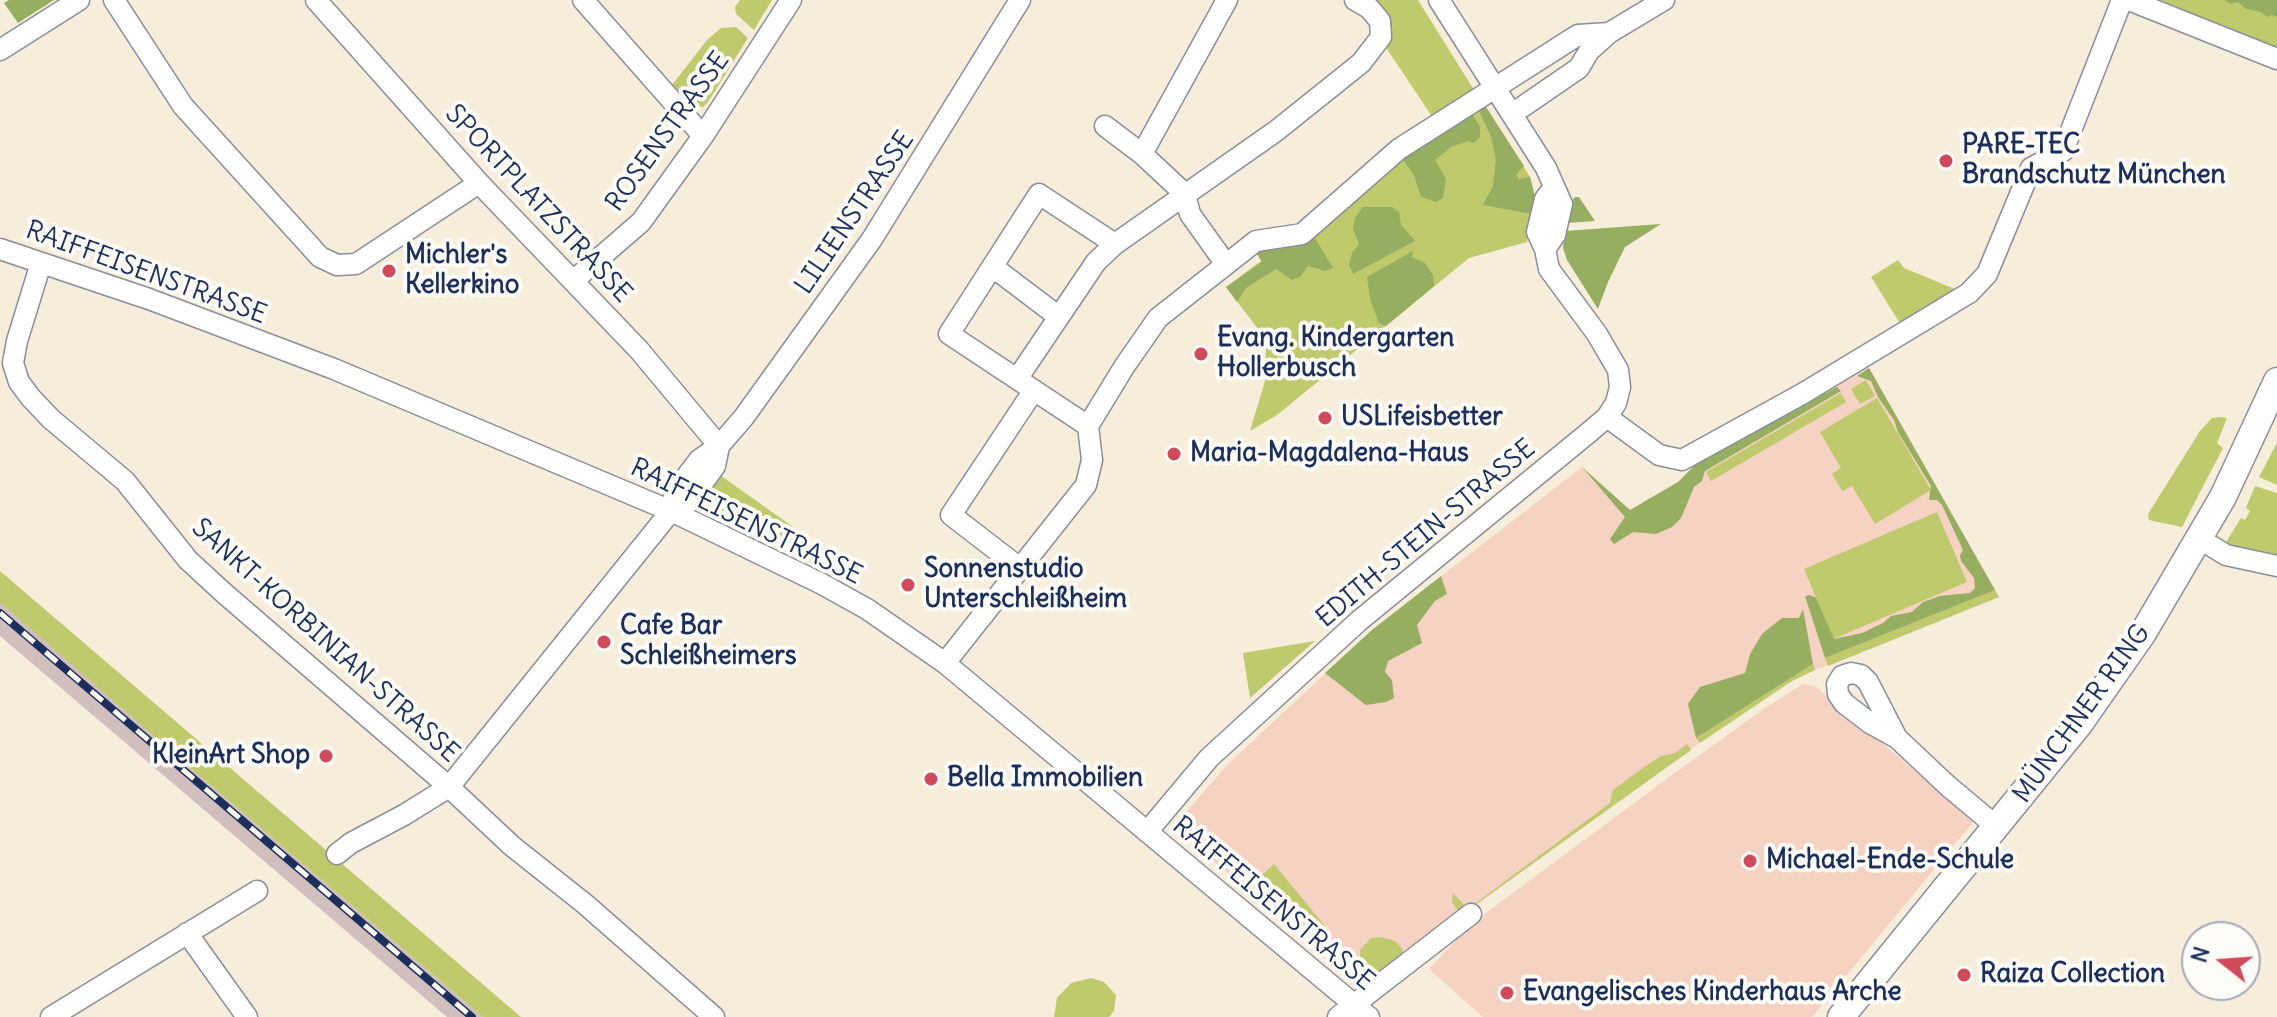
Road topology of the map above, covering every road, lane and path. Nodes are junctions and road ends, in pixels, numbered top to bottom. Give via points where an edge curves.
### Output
1 (79, 0) edge
2 (114, 0) edge
3 (316, 0) edge
4 (583, 0) edge
5 (791, 0) edge
6 (1020, 0) edge
7 (1227, 0) edge
8 (1355, 0) edge
9 (1439, 0) edge
10 (1664, 0) edge
11 (2122, 0) edge
12 (2129, 0) edge
13 (1609, 33) junction
14 (0, 50) edge
15 (2277, 59) edge
16 (1496, 89) junction
17 (1512, 114) junction
18 (1105, 126) dead end
19 (703, 136) junction
20 (1142, 154) junction
21 (479, 183) junction
22 (1185, 194) junction
23 (1115, 244) junction
24 (0, 249) edge
25 (41, 263) junction
26 (1225, 263) junction
27 (993, 267) junction
28 (573, 281) junction
29 (1059, 317) junction
30 (2277, 381) edge
31 (1025, 385) junction
32 (1607, 417) junction
33 (1088, 426) junction
34 (719, 446) junction
35 (671, 511) junction
36 (2200, 539) junction
37 (2277, 566) edge
38 (1021, 569) junction
39 (945, 663) junction
40 (1897, 738) dead end
41 (449, 787) junction
42 (1997, 827) junction
43 (1147, 832) junction
44 (337, 854) dead end
45 (257, 891) dead end
46 (1471, 914) dead end
47 (187, 933) junction
48 (1356, 1008) edge
49 (51, 1017) edge
50 (247, 1017) edge
51 (714, 1017) edge
52 (1841, 1017) edge

1 - 14 street
2 - 21 street via 183,106 320,257 337,265 356,264
3 - 21 street, SPORTPLATZSTRASSE
4 - 19 street
5 - 19 street, ROSENSTRASSE
6 - 34 street, LILIENSTRASSE via 872,239
7 - 20 street
8 - 22 street via 1369,8 1381,29 1381,37 1361,63
9 - 16 street
10 - 13 street
11 - 32 street via 2063,151 2031,168 1987,274 1969,293 1682,460 1659,455
12 - 15 street
13 - 16 street via 1578,35
13 - 17 street via 1579,68
16 - 17 street
16 - 26 street via 1399,149 1302,234 1256,241
17 - 32 street via 1562,204 1555,235 1545,249 1549,269 1618,370 1620,387
18 - 20 street
19 - 28 street, ROSENSTRASSE via 641,222
20 - 22 street
21 - 28 street, SPORTPLATZSTRASSE
22 - 23 street
22 - 26 street via 1190,214
23 - 27 street via 1039,194
23 - 29 street via 1096,262
24 - 25 street, RAIFFEISENSTRASSE
25 - 35 street, RAIFFEISENSTRASSE via 323,365
25 - 41 street, SANKT-KORBINIAN-STRASSE via 13,363 31,398 125,481 188,560
26 - 33 street via 1158,318
27 - 29 street
27 - 31 street via 949,334
28 - 34 street, SPORTPLATZSTRASSE
29 - 31 street
30 - 36 main road, MÜNCHNER RING
31 - 33 street
31 - 38 street via 951,515
32 - 43 street, EDITH-STEIN-STRASSE via 1360,620 1209,758
33 - 38 street via 1092,460 1086,485
34 - 35 street, LILIENSTRASSE via 699,460 674,496
35 - 39 street, RAIFFEISENSTRASSE via 822,584
35 - 41 street, LILIENSTRASSE
36 - 37 street via 2226,555
36 - 42 main road, MÜNCHNER RING via 2080,723
38 - 39 street
39 - 43 street, RAIFFEISENSTRASSE
40 - 42 street
41 - 44 street, LILIENSTRASSE
41 - 51 street, SANKT-KORBINIAN-STRASSE
42 - 52 main road, MÜNCHNER RING
43 - 48 street, RAIFFEISENSTRASSE
45 - 47 street
46 - 48 street via 1387,977
47 - 49 street
47 - 50 street

